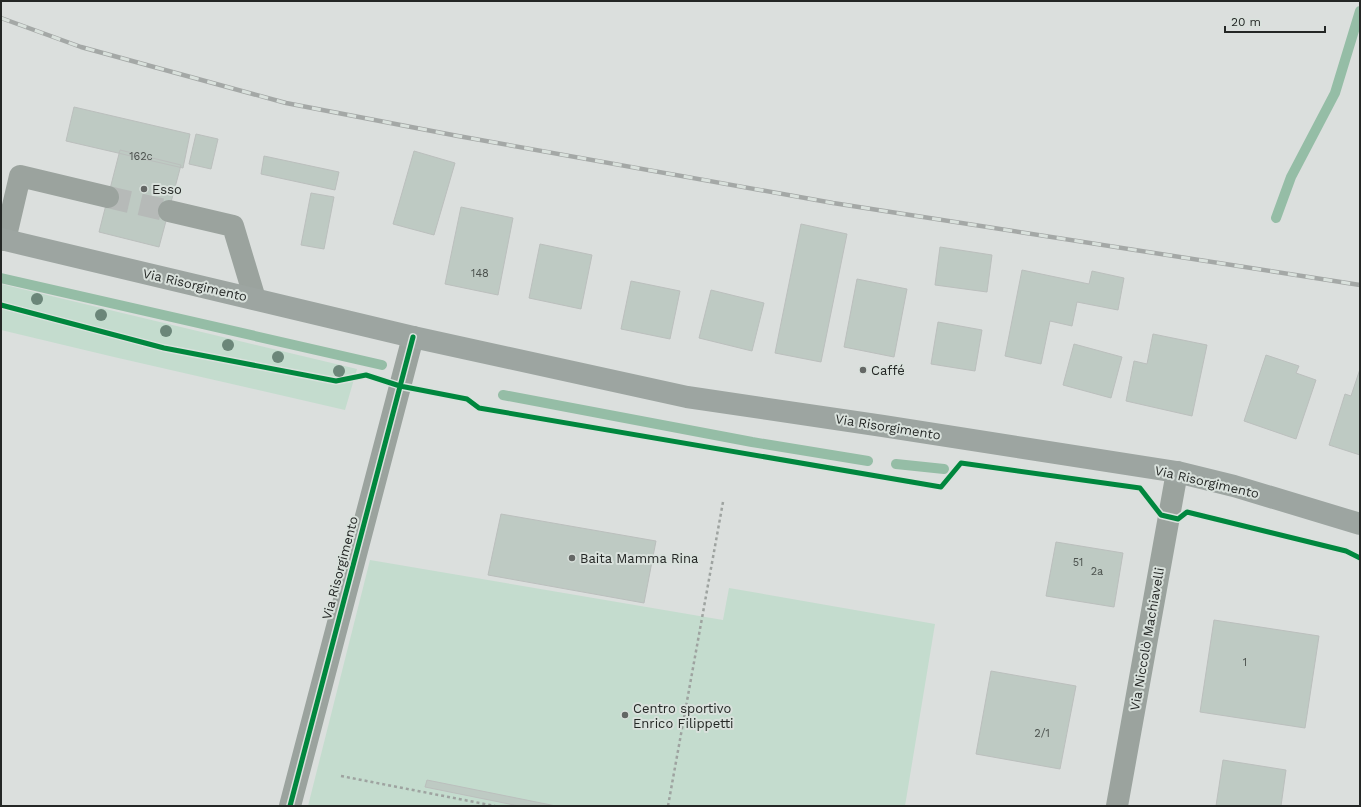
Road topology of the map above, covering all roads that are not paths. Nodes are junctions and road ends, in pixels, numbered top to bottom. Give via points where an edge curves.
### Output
1 (108, 197) tunnel mouth
2 (169, 212) tunnel mouth
3 (3, 239) edge
4 (255, 299) junction
5 (413, 337) junction
6 (1177, 472) junction
7 (1360, 524) edge
8 (290, 806) edge
9 (1117, 806) edge

1 - 3 street via 20,176
2 - 4 street via 233,226
3 - 4 main road, Via Risorgimento
4 - 5 main road, Via Risorgimento
5 - 6 main road, Via Risorgimento via 687,397
5 - 8 street, Via Risorgimento
6 - 7 main road, Via Risorgimento via 1234,486
6 - 9 street, Via Niccolò Machiavelli

